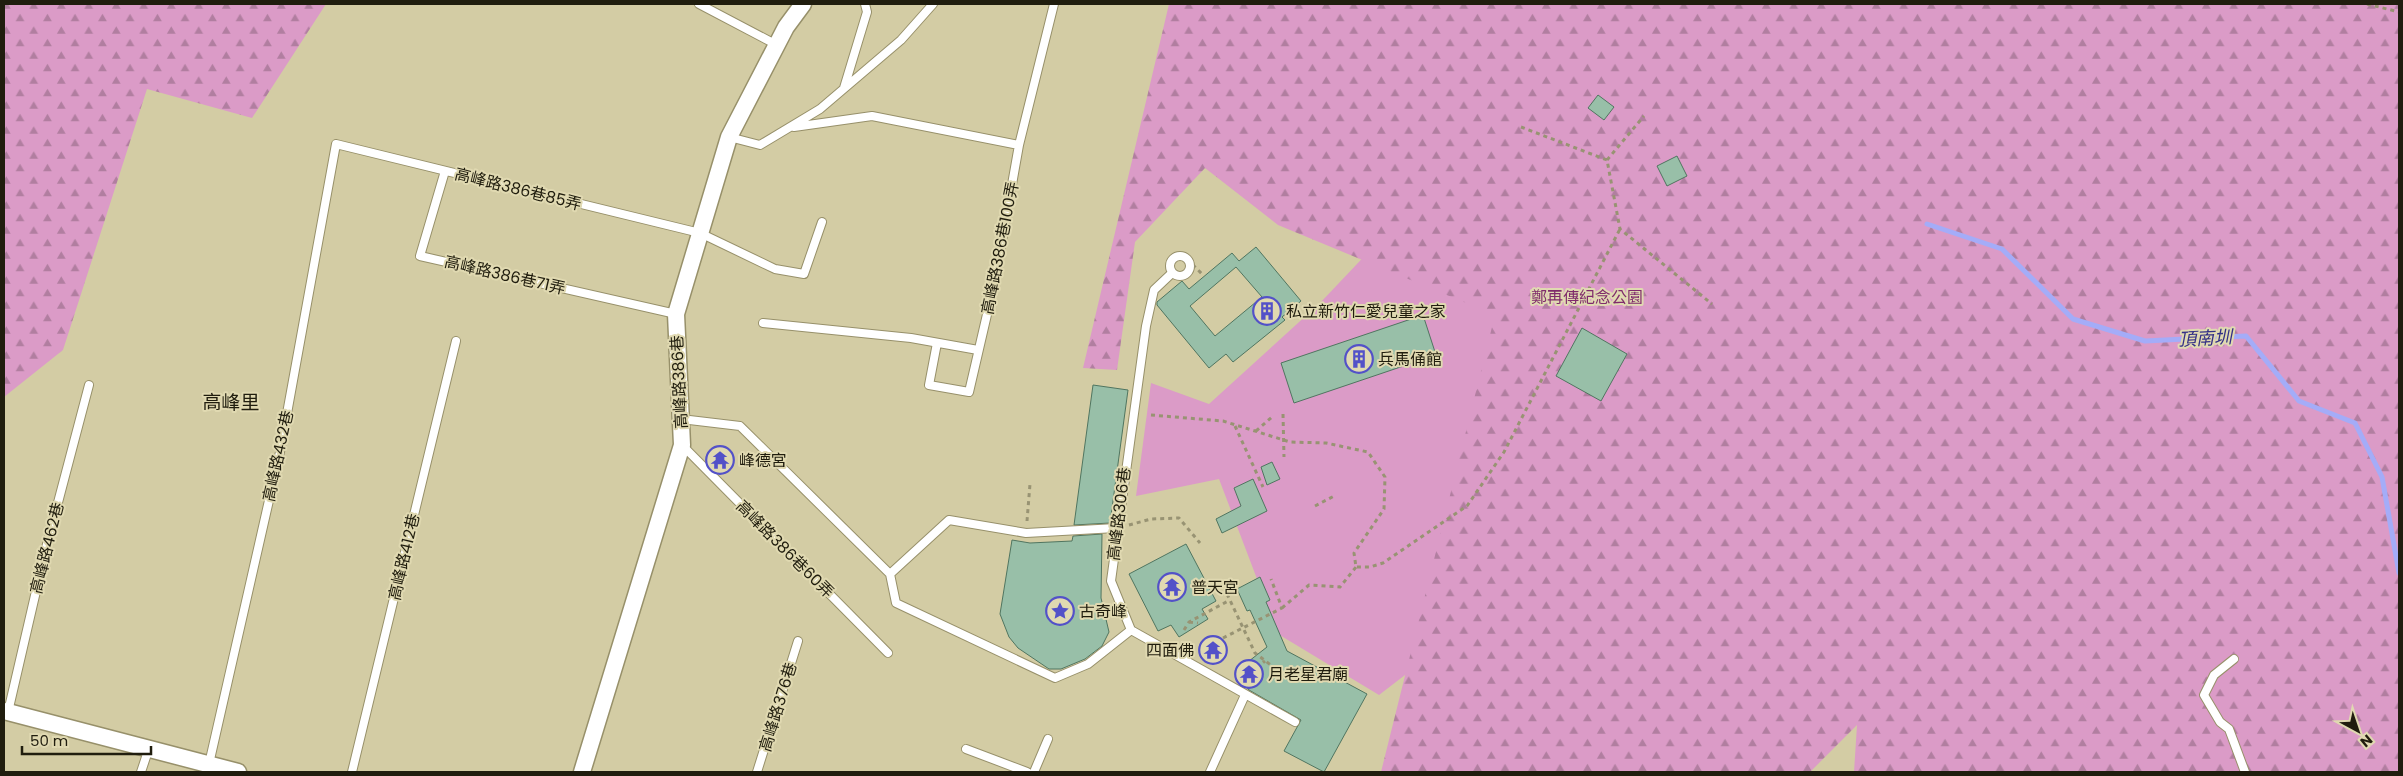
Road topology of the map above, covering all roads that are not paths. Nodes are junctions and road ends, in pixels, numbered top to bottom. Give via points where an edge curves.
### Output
1 (699, 4) edge
2 (803, 4) edge
3 (865, 4) edge
4 (933, 4) edge
5 (1054, 4) edge
6 (778, 45) junction
7 (844, 88) junction
8 (789, 127) junction
9 (730, 137) junction
10 (336, 144) joint
11 (1019, 145) junction
12 (445, 171) junction
13 (822, 222) dead end
14 (700, 233) junction
15 (1172, 273) junction
16 (676, 314) junction
17 (763, 323) dead end
18 (456, 341) dead end
19 (937, 343) junction
20 (978, 350) junction
21 (89, 385) dead end
22 (681, 419) junction
23 (682, 446) junction
24 (1116, 528) junction
25 (890, 574) junction
26 (1131, 630) junction
27 (798, 641) dead end
28 (888, 653) dead end
29 (2234, 659) dead end
30 (1245, 694) junction
31 (6, 711) edge
32 (1295, 722) dead end
33 (1048, 739) dead end
34 (149, 748) junction
35 (966, 749) dead end
36 (209, 764) junction
37 (141, 772) edge
38 (238, 772) edge
39 (352, 772) edge
40 (582, 772) edge
41 (757, 772) edge
42 (1027, 772) edge
43 (1034, 772) edge
44 (1210, 772) edge
45 (2245, 772) edge

1 - 6 lane
2 - 6 street, 高峰路386巷
3 - 7 lane via 867,12
4 - 7 lane via 901,40
5 - 11 lane, 高峰路386巷100弄
6 - 9 street, 高峰路386巷
7 - 8 lane via 820,109
8 - 9 lane via 760,145
8 - 11 lane via 872,116
9 - 14 street, 高峰路386巷
10 - 12 lane, 高峰路386巷85弄
10 - 36 lane, 高峰路432巷 via 280,452
11 - 20 lane, 高峰路386巷100弄 via 996,280
12 - 14 lane, 高峰路386巷85弄
12 - 16 lane, 高峰路386巷71弄 via 420,256
13 - 14 lane, 高峰路386巷85弄 via 804,274 775,269
14 - 16 street, 高峰路386巷
15 - 15 lane via 1170,263 1174,257 1187,259 1190,267 1187,272 1178,276
15 - 24 lane, 高峰路306巷 via 1154,290 1146,326
16 - 22 street, 高峰路386巷
17 - 19 lane
18 - 39 lane, 高峰路412巷
19 - 20 lane
19 - 20 lane, 高峰路386巷100弄 via 929,385 945,388 969,392
21 - 31 lane, 高峰路462巷
22 - 23 street, 高峰路386巷
22 - 25 lane via 740,426
23 - 28 lane, 高峰路386巷60弄
23 - 40 street, 高峰路386巷
24 - 25 lane via 1026,533 949,520
24 - 26 lane, 高峰路306巷 via 1111,581
25 - 26 lane via 896,603 1055,678 1088,664
26 - 30 lane
27 - 41 lane, 高峰路376巷
29 - 45 lane via 2214,675 2204,695 2220,722 2229,729
30 - 32 lane
30 - 44 lane
31 - 34 street
33 - 43 lane
34 - 36 street
34 - 37 lane
35 - 42 lane
36 - 38 street

